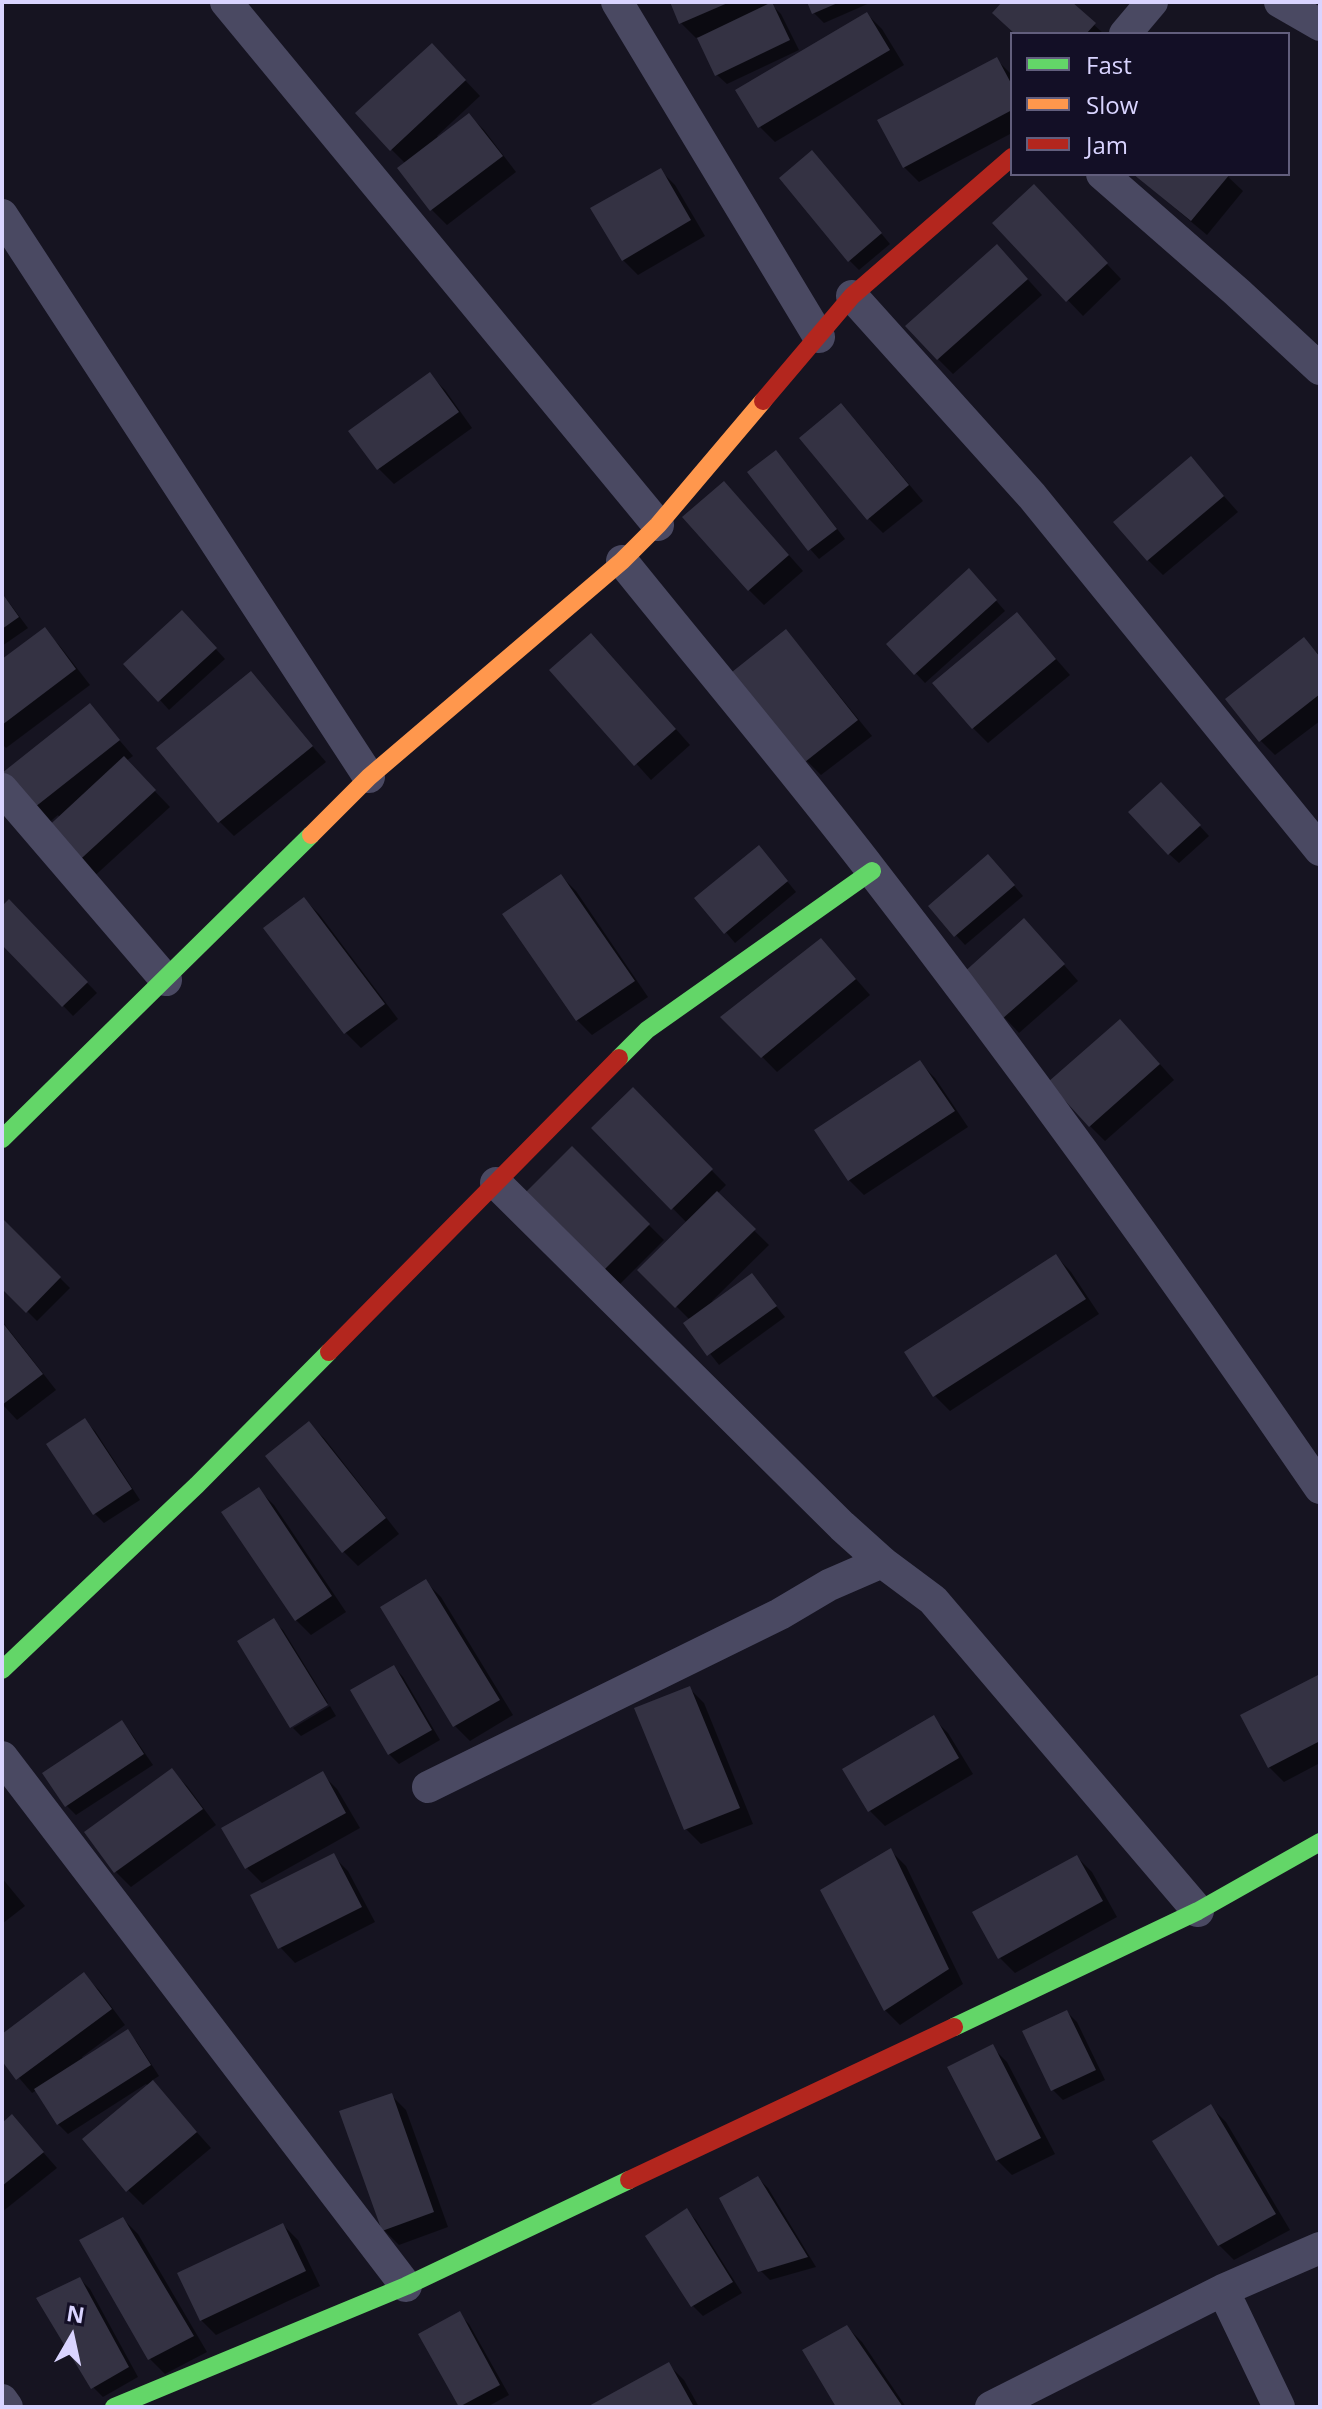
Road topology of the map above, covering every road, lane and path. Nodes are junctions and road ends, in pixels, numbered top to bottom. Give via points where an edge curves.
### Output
1 (226, 2) edge
2 (617, 2) edge
3 (1152, 2) edge
4 (1280, 2) edge
5 (1320, 25) edge
6 (1127, 32) edge
7 (1010, 159) edge
8 (1104, 176) edge
9 (2, 215) edge
10 (852, 296) junction
11 (819, 337) junction
12 (1320, 369) edge
13 (658, 525) junction
14 (622, 561) junction
15 (369, 777) junction
16 (2, 789) edge
17 (1320, 850) edge
18 (872, 871) junction
19 (166, 980) junction
20 (2, 1139) edge
21 (496, 1183) junction
22 (1320, 1488) edge
23 (842, 1526) junction
24 (882, 1562) junction
25 (829, 1585) junction
26 (2, 1670) edge
27 (2, 1757) edge
28 (428, 1787) dead end
29 (1320, 1842) edge
30 (1198, 1911) junction
31 (1320, 2248) edge
32 (406, 2286) junction
33 (1223, 2290) junction
34 (2, 2400) edge
35 (7, 2407) edge
36 (114, 2407) edge
37 (991, 2407) edge
38 (1279, 2407) edge

1 - 13 street
2 - 11 street
3 - 6 street
4 - 5 street
7 - 10 street
8 - 12 street
9 - 15 street
10 - 11 street
10 - 17 street via 1032,496
11 - 13 street
13 - 14 street
14 - 15 street
14 - 18 street
15 - 19 street
16 - 19 street
18 - 21 street via 647,1030
18 - 22 street via 1024,1073
19 - 20 street
21 - 23 street
21 - 26 street via 197,1485
23 - 24 street
23 - 25 street
24 - 25 street
24 - 30 street via 933,1600
25 - 28 street
27 - 32 street
29 - 30 street
30 - 32 street
31 - 33 street
32 - 36 street
33 - 37 street
33 - 38 street
34 - 35 street

